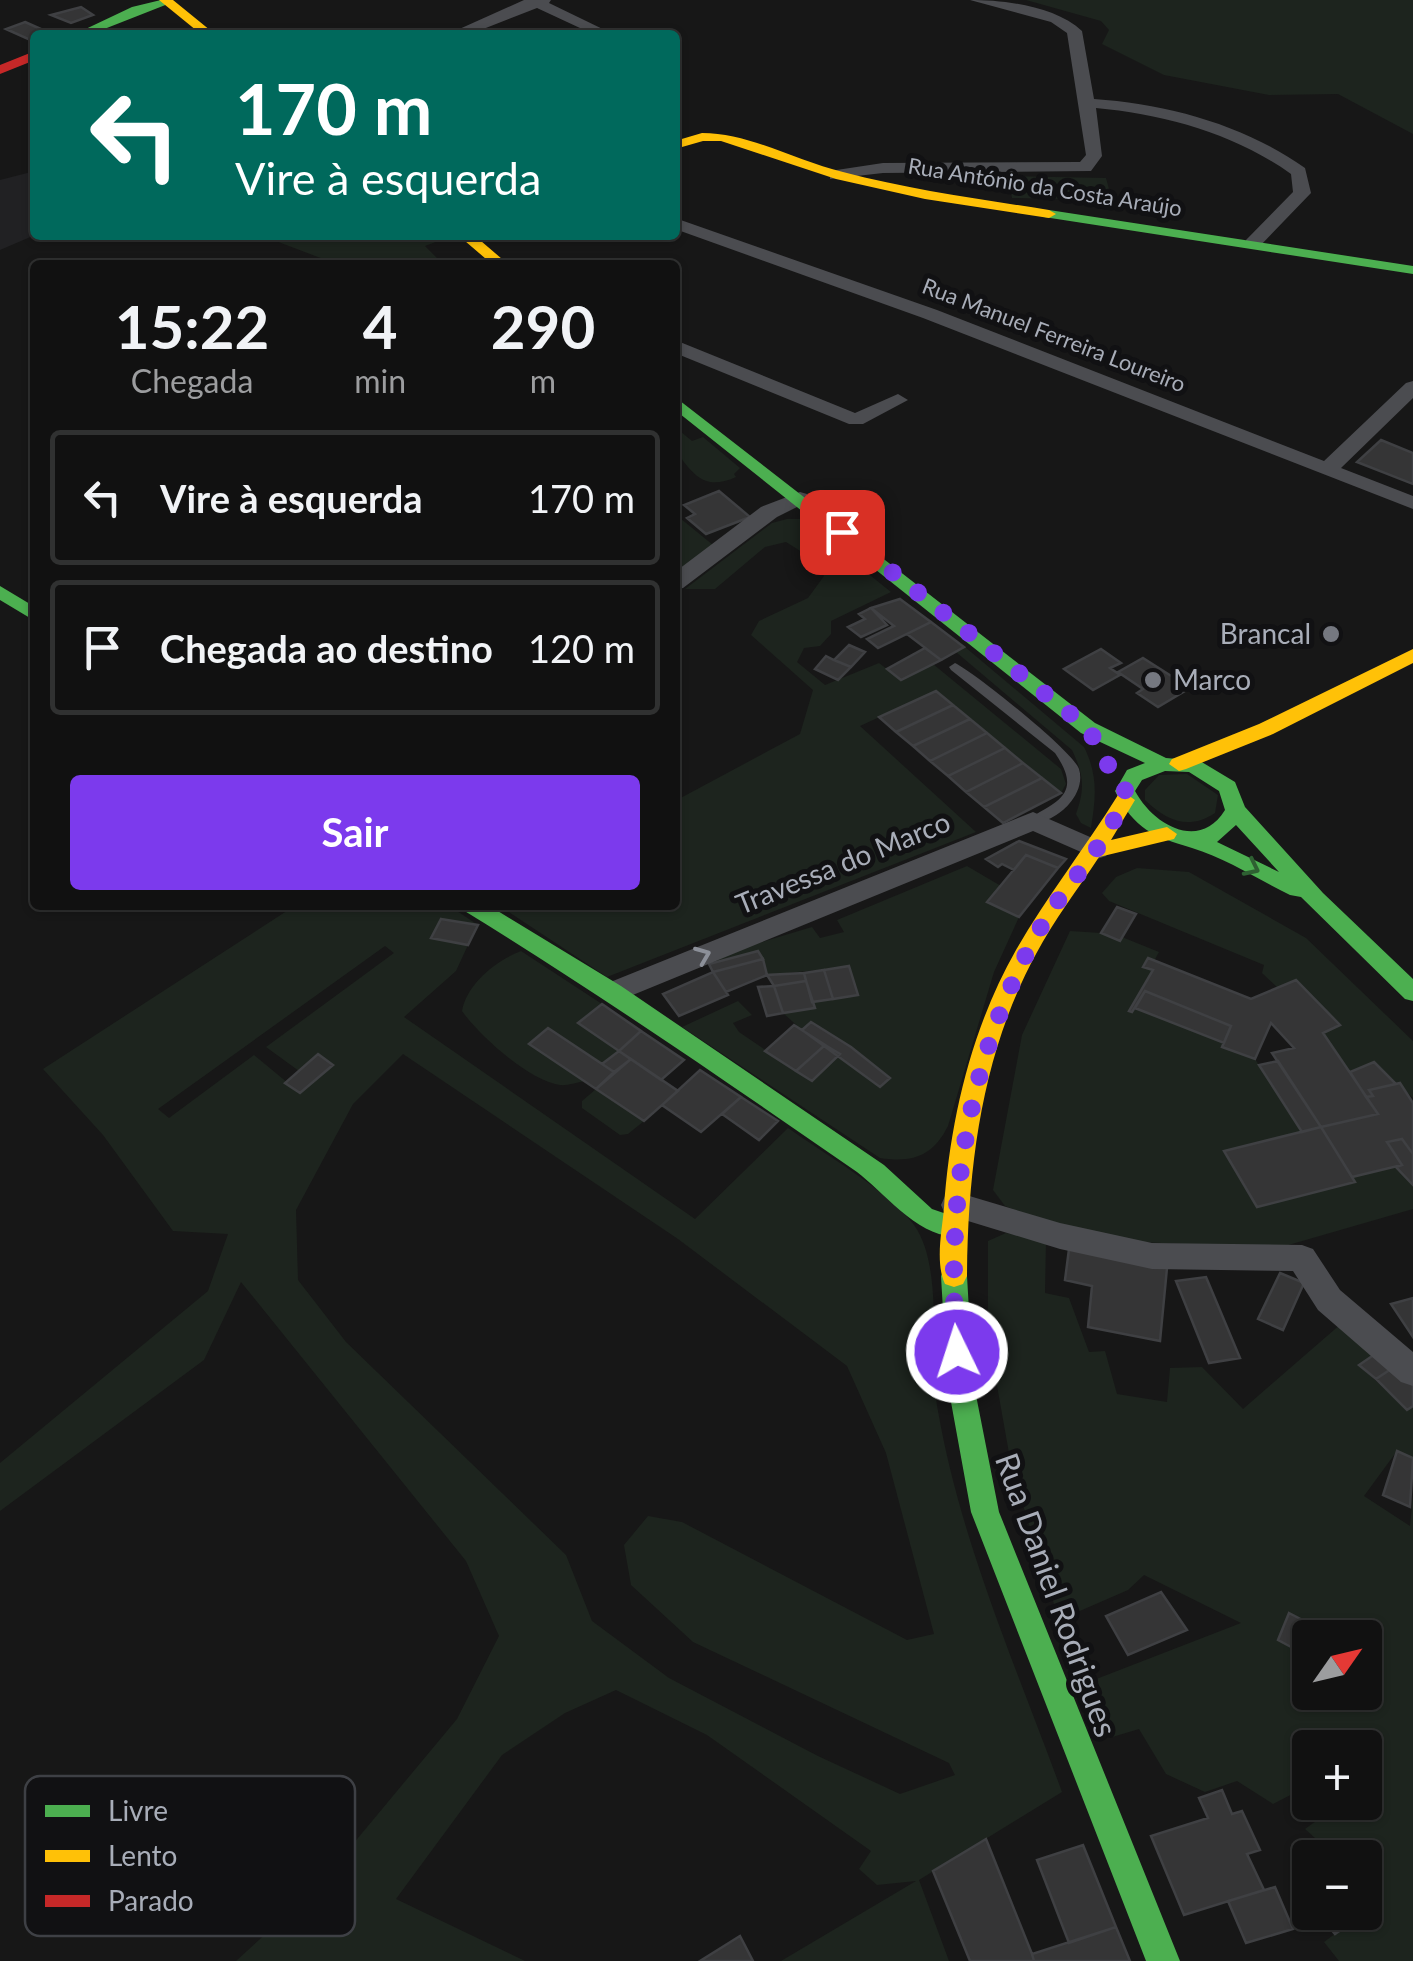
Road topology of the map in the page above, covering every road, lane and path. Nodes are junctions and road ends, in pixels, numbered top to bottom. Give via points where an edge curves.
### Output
1 (977, 0) edge
2 (166, 1) edge
3 (538, 1) edge
4 (90, 30) edge
5 (204, 30) edge
6 (466, 30) edge
7 (597, 30) edge
8 (30, 56) edge
9 (0, 70) edge
10 (1086, 102) junction
11 (680, 143) edge
12 (836, 175) junction
13 (680, 225) edge
14 (471, 240) edge
15 (1252, 244) junction
16 (496, 260) edge
17 (1413, 270) edge
18 (680, 348) edge
19 (1413, 387) edge
20 (898, 400) dead end
21 (680, 406) edge
22 (1328, 468) junction
23 (800, 498) junction
24 (1413, 503) edge
25 (680, 579) edge
26 (0, 592) edge
27 (30, 612) edge
28 (1413, 654) edge
29 (955, 666) dead end
30 (1088, 728) junction
31 (1266, 729) junction
32 (1171, 764) junction
33 (1118, 780) junction
34 (1234, 804) junction
35 (1033, 821) junction
36 (1178, 836) junction
37 (1098, 850) junction
38 (1316, 898) junction
39 (479, 910) edge
40 (613, 992) junction
41 (1413, 994) edge
42 (874, 1172) junction
43 (957, 1205) junction
44 (1413, 1372) edge
45 (1163, 1961) edge

1 - 10 street via 1056,19 1074,31
2 - 4 main road
2 - 5 main road
3 - 6 street
3 - 7 street
8 - 9 main road
10 - 12 street via 1094,156 1085,167 884,168
10 - 15 street via 1197,122 1299,172 1302,193
11 - 12 main road, Rua António da Costa Araújo via 722,137
12 - 15 main road, Rua António da Costa Araújo via 944,198
13 - 22 street, Rua Manuel Ferreira Loureiro
14 - 16 main road
15 - 17 main road, Rua António da Costa Araújo
18 - 20 street via 856,420
19 - 22 street
21 - 23 main road
22 - 24 street, Rua Manuel Ferreira Loureiro
23 - 25 street via 770,512
23 - 30 main road
26 - 27 main road
28 - 31 main road
29 - 35 lane via 1059,750 1073,770 1073,790 1061,806
30 - 32 main road
30 - 33 main road
31 - 32 main road
31 - 34 main road via 1243,766
32 - 33 main road
32 - 34 main road via 1207,771 1228,787
33 - 36 main road via 1139,820
33 - 37 main road, Rua Daniel Rodrigues
34 - 36 main road via 1226,827
34 - 38 main road
35 - 37 street
40 -> 35 street, Travessa do Marco
36 - 37 main road
36 -> 38 main road
37 - 43 main road, Rua Daniel Rodrigues via 1043,923 1011,981 969,1117
38 - 41 main road
39 - 40 main road
40 - 42 main road
42 - 43 main road via 928,1179
42 - 43 main road via 922,1216
43 - 44 street via 1152,1256 1302,1258 1330,1300
43 - 45 main road, Rua Daniel Rodrigues via 960,1390 985,1512

